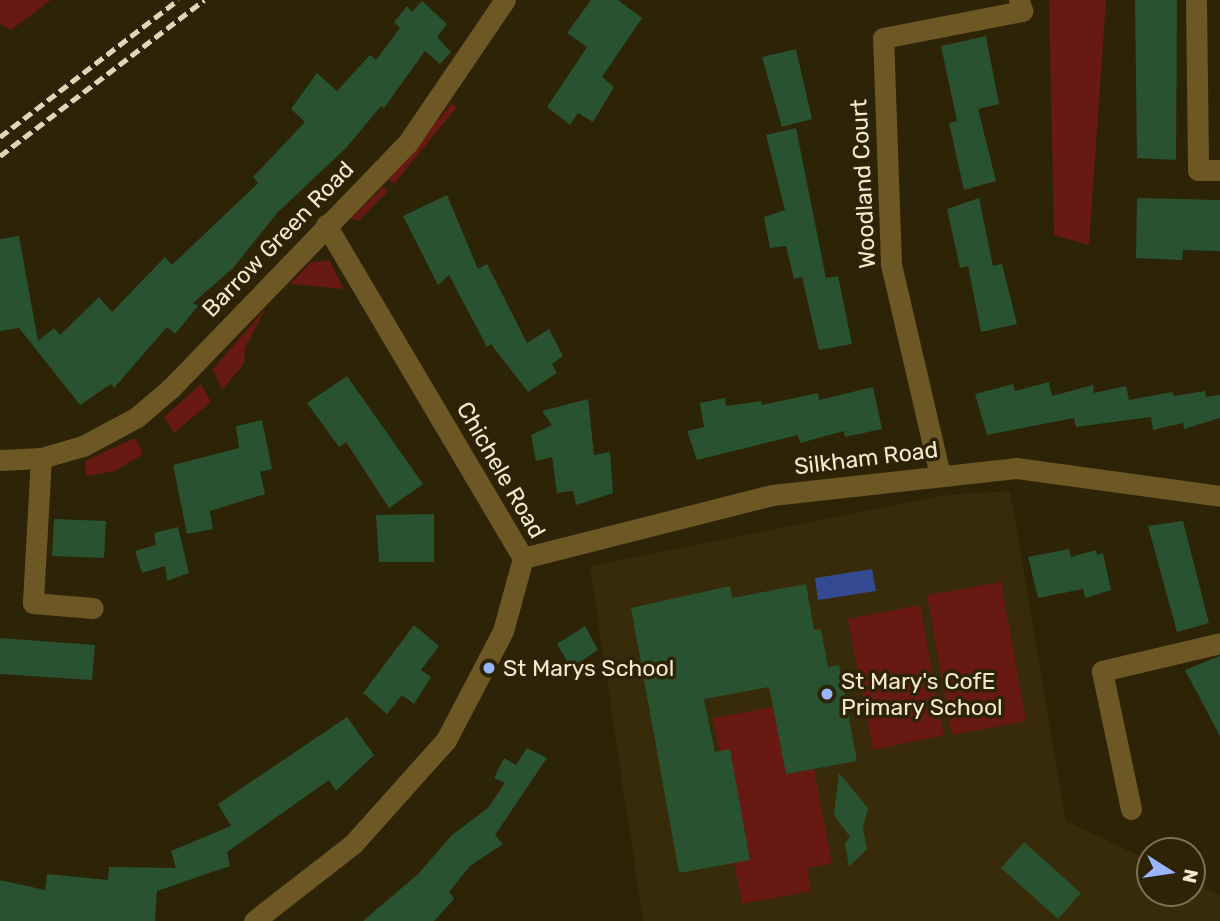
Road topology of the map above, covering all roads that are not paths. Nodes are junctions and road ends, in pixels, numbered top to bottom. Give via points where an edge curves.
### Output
1 (505, 0) edge
2 (1019, 0) edge
3 (1196, 0) edge
4 (1220, 170) edge
5 (326, 225) junction
6 (41, 458) junction
7 (0, 460) edge
8 (940, 475) junction
9 (1220, 496) edge
10 (523, 558) junction
11 (93, 607) dead end
12 (1220, 643) edge
13 (1131, 809) dead end
14 (254, 921) edge

1 - 5 street, Barrow Green Road via 407,144
2 - 8 street, Woodland Court via 1021,11 884,38 891,264
3 - 4 street via 1198,170
5 - 6 street, Barrow Green Road via 137,417 83,446
5 - 10 street, Chichele Road
6 - 7 street, Barrow Green Road
6 - 11 street via 33,603
8 - 9 street, Silkham Road via 1016,468
8 - 10 street, Silkham Road via 772,495
10 - 14 street, Chichele Road via 503,631 446,740 353,844
12 - 13 street via 1102,671

